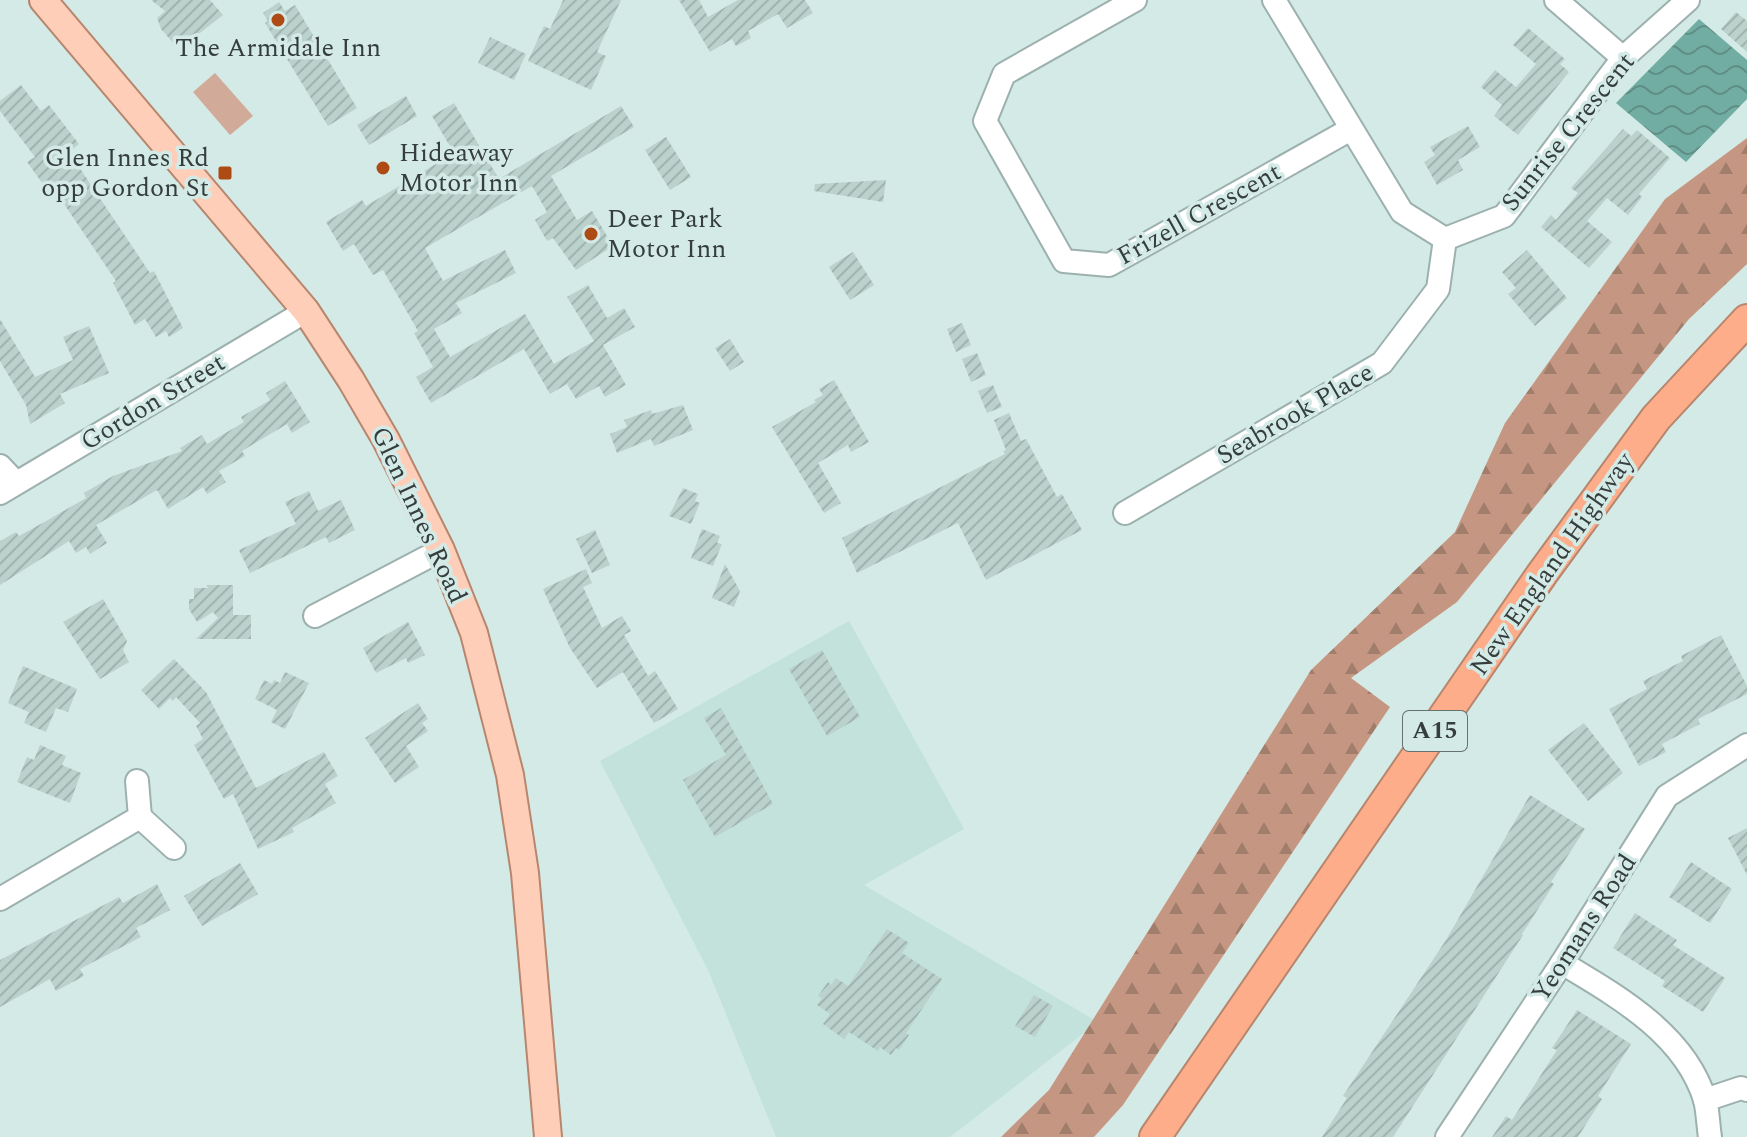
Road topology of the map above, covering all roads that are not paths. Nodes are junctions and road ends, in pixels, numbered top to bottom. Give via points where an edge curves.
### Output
1 (43, 0) edge
2 (1135, 0) edge
3 (1274, 0) edge
4 (1556, 0) edge
5 (1688, 0) edge
6 (1623, 58) junction
7 (1351, 129) junction
8 (1445, 239) junction
9 (306, 311) junction
10 (1747, 320) edge
11 (0, 466) edge
12 (8, 488) edge
13 (1125, 513) dead end
14 (441, 550) junction
15 (315, 616) dead end
16 (1747, 745) edge
17 (137, 781) dead end
18 (140, 817) junction
19 (174, 848) dead end
20 (0, 899) edge
21 (1562, 963) junction
22 (1747, 1090) edge
23 (1705, 1100) junction
24 (548, 1137) edge
25 (1155, 1137) edge
26 (1447, 1137) edge
27 (1710, 1137) edge

1 - 9 main road, Glen Innes Road
2 - 7 street, Frizell Crescent via 1004,74 985,121 1064,261 1109,265
3 - 7 street
4 - 6 street
5 - 6 street, Sunrise Crescent
6 - 8 street, Sunrise Crescent via 1504,216
7 - 8 street via 1402,212
8 - 13 street, Seabrook Place via 1438,289 1382,363
9 - 12 street, Gordon Street
9 - 14 main road, Glen Innes Road via 386,440
10 - 25 highway, New England Highway / A15 via 1656,418 1551,562
11 - 12 street
14 - 15 street
14 - 24 main road, Glen Innes Road via 474,633 510,775 525,873
16 - 21 street, Yeomans Road via 1667,796
17 - 18 street
18 - 19 street
18 - 20 street
21 - 23 street via 1654,1023 1677,1050
21 - 26 street, Yeomans Road
22 - 23 street
23 - 27 street

